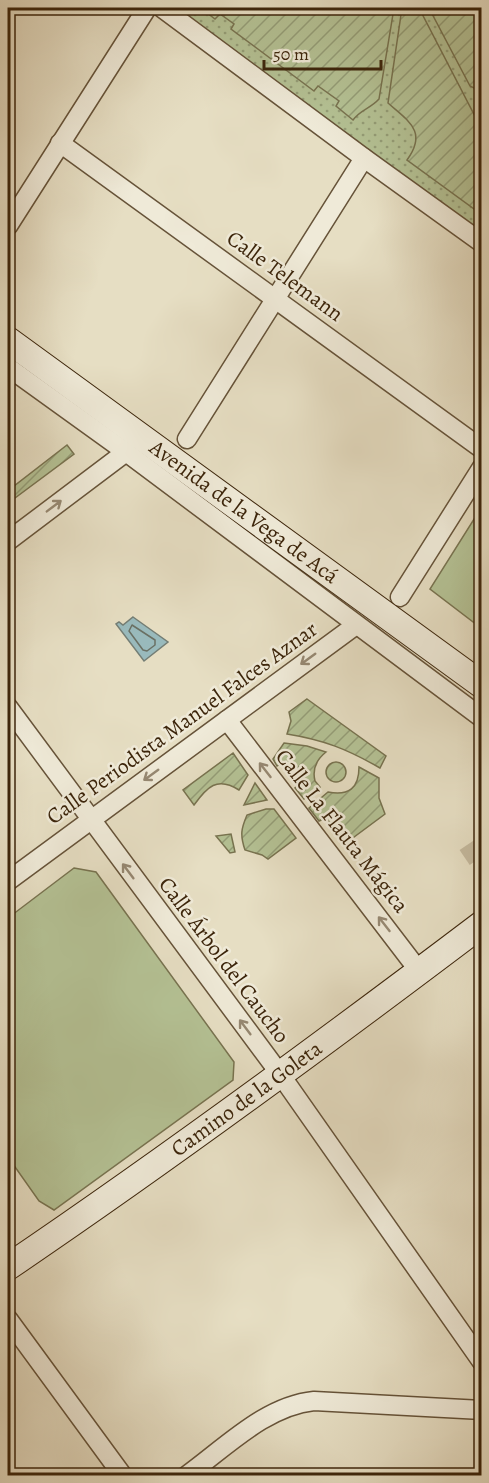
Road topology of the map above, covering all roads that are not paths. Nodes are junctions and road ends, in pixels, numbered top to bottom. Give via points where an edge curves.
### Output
1 (147, 8) edge
2 (162, 8) edge
3 (60, 143) junction
4 (364, 158) junction
5 (8, 226) edge
6 (482, 243) edge
7 (277, 299) junction
8 (8, 340) edge
9 (8, 367) edge
10 (187, 439) dead end
11 (482, 449) edge
12 (126, 452) junction
13 (482, 467) edge
14 (8, 541) edge
15 (400, 597) dead end
16 (356, 625) junction
17 (482, 685) edge
18 (8, 707) edge
19 (482, 718) edge
20 (226, 720) junction
21 (90, 820) junction
22 (8, 881) edge
23 (482, 924) edge
24 (419, 971) junction
25 (280, 1074) junction
26 (8, 1267) edge
27 (8, 1319) edge
28 (482, 1362) edge
29 (482, 1410) edge
30 (123, 1476) edge
31 (186, 1476) edge

1 - 3 street
2 - 4 street
3 - 5 street
3 - 7 street, Calle Telemann
4 - 6 street
4 - 7 street
7 - 10 street
7 - 11 street, Calle Telemann
8 - 17 street, Avenida de la Vega de Acá
9 - 12 street
14 -> 12 street
12 - 16 street
13 - 15 street
16 - 19 street
16 -> 20 street, Calle Periodista Manuel Falces Aznar
18 - 21 street, Calle Árbol del Caucho
20 -> 21 street, Calle Periodista Manuel Falces Aznar
24 -> 20 street, Calle La Flauta Mágica
21 - 22 street, Calle Periodista Manuel Falces Aznar
25 -> 21 street, Calle Árbol del Caucho
23 - 24 street, Camino de la Goleta
24 - 25 street, Camino de la Goleta
25 - 26 street, Camino de la Goleta
25 - 28 street, Calle Árbol del Caucho
27 - 30 street
29 - 31 street via 301,1402 266,1417

